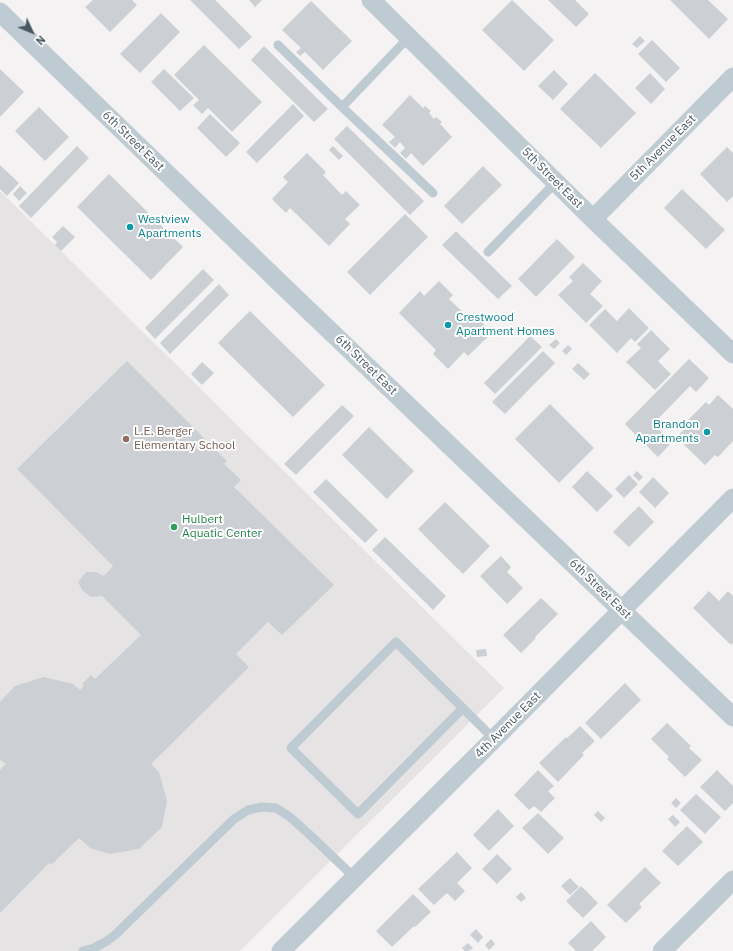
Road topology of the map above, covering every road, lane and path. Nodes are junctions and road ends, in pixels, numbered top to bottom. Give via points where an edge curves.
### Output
1 (371, 0) edge
2 (0, 12) edge
3 (409, 37) junction
4 (278, 45) dead end
5 (733, 77) edge
6 (342, 107) junction
7 (556, 182) junction
8 (433, 193) dead end
9 (593, 218) junction
10 (488, 252) dead end
11 (733, 354) edge
12 (733, 498) edge
13 (622, 610) junction
14 (463, 708) junction
15 (733, 717) edge
16 (494, 739) junction
17 (355, 878) junction
18 (733, 880) edge
19 (83, 951) edge
20 (281, 951) edge
21 (662, 951) edge

1 - 3 street, 5th Street East
2 - 13 street, 6th Street East via 285,289
3 - 6 lane
3 - 7 street, 5th Street East
4 - 6 lane
5 - 9 street, 5th Avenue East
6 - 8 lane
7 - 9 street, 5th Street East
7 - 10 lane
9 - 11 street, 5th Street East
12 - 13 street, 4th Avenue East
13 - 15 street, 6th Street East
13 - 16 street, 4th Avenue East
14 - 14 lane via 358,814 291,748 396,642
14 - 16 lane
16 - 17 street, 4th Avenue East
17 - 19 lane via 290,817 276,808 248,810 234,819 116,934 94,948
17 - 20 street, 4th Avenue East
18 - 21 street

